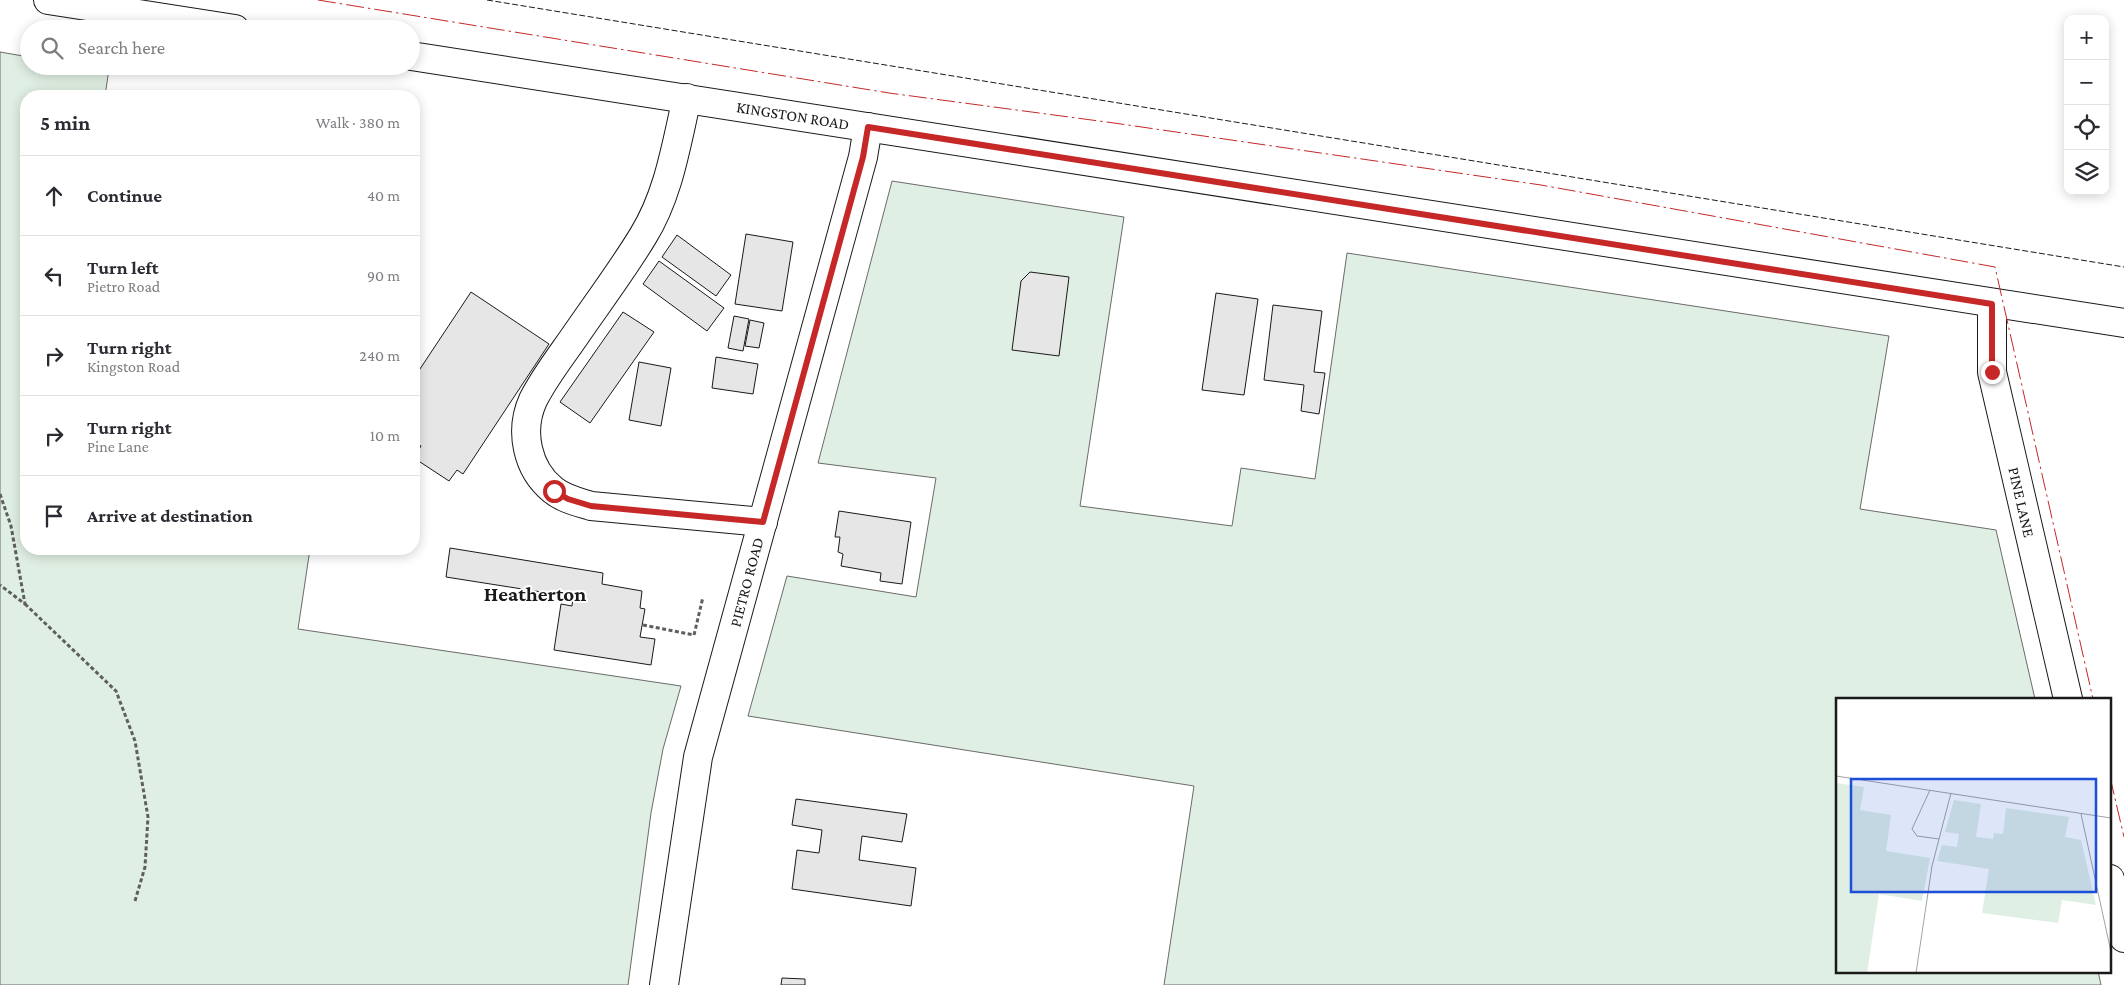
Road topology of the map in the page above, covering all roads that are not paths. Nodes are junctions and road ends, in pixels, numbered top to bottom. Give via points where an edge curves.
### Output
1 (48, 0) edge
2 (177, 20) edge
3 (420, 57) edge
4 (687, 98) junction
5 (868, 127) junction
6 (1992, 304) junction
7 (2124, 324) edge
8 (763, 522) junction
9 (2068, 698) edge
10 (2112, 887) edge
11 (2124, 938) edge
12 (664, 985) edge

1 - 2 main road
3 - 4 main road, KINGSTON ROAD
4 - 5 main road, KINGSTON ROAD
4 - 8 main road via 667,183 658,207 644,235 551,370 538,393 528,420 526,437 530,459 541,478 568,499 591,506
5 - 6 main road, KINGSTON ROAD
5 - 8 main road, PIETRO ROAD via 863,157
6 - 7 main road, KINGSTON ROAD
6 - 9 main road, PINE LANE via 1992,372
8 - 12 main road, PIETRO ROAD via 698,757
10 - 11 main road

